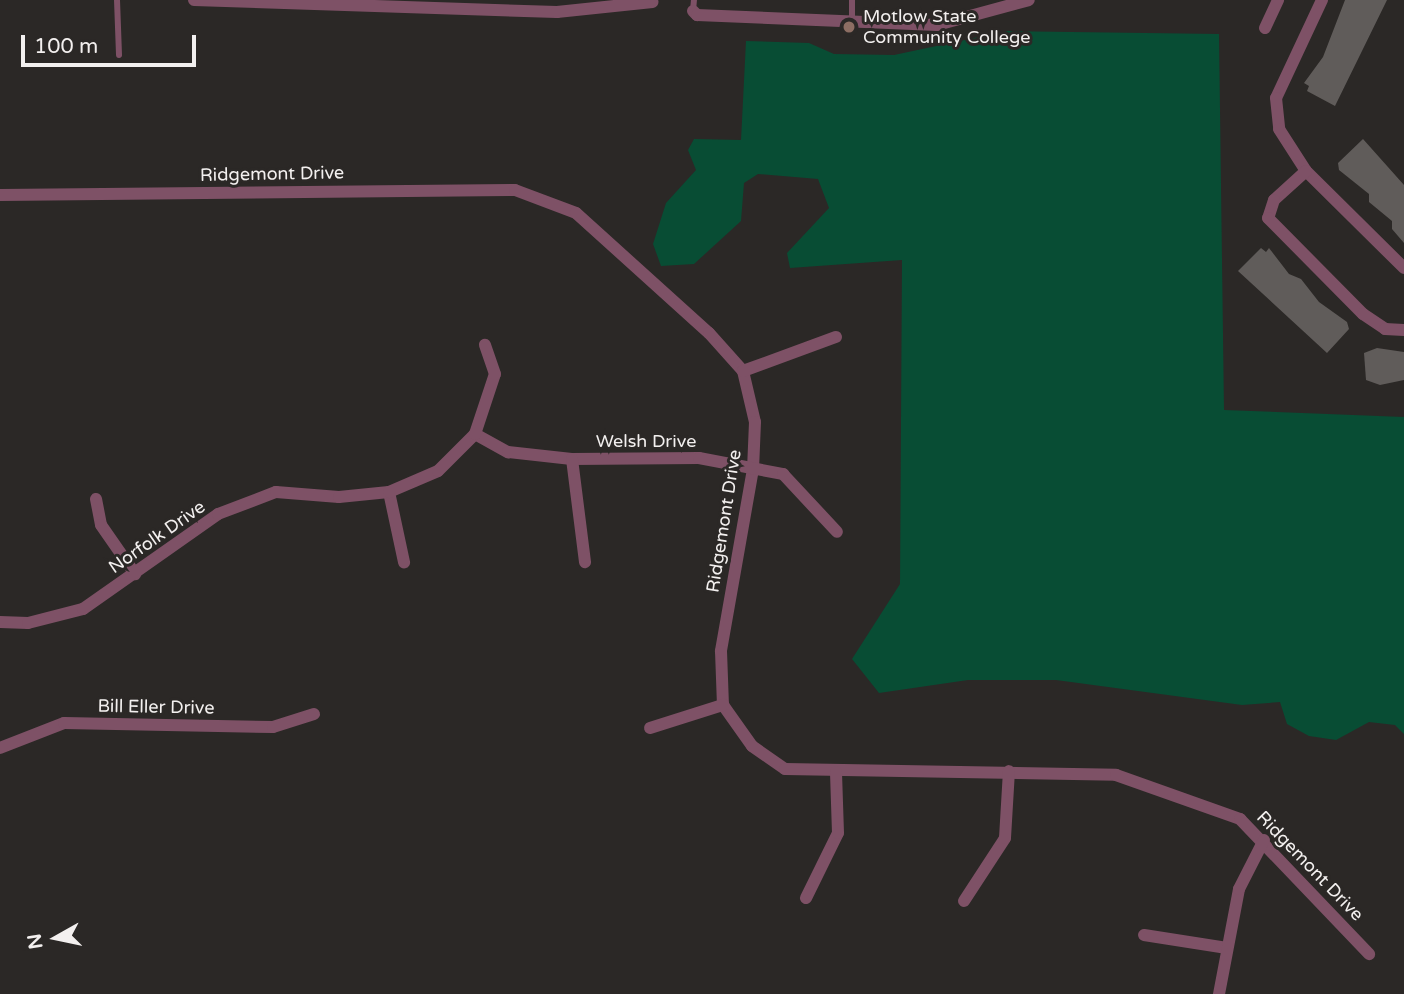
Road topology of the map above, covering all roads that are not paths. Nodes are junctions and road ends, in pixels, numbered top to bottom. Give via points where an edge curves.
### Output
1 (117, 0) edge
2 (194, 0) edge
3 (852, 0) edge
4 (1029, 0) edge
5 (1278, 0) edge
6 (1322, 0) edge
7 (652, 2) dead end
8 (693, 5) edge
9 (852, 22) junction
10 (1265, 28) dead end
11 (119, 55) dead end
12 (1306, 171) junction
13 (0, 195) edge
14 (1404, 268) edge
15 (1404, 330) edge
16 (836, 337) dead end
17 (485, 345) dead end
18 (743, 371) junction
19 (475, 434) junction
20 (572, 459) junction
21 (753, 469) junction
22 (389, 492) junction
23 (96, 499) dead end
24 (837, 533) dead end
25 (404, 562) dead end
26 (585, 562) dead end
27 (135, 574) junction
28 (0, 622) edge
29 (723, 705) junction
30 (314, 714) dead end
31 (650, 728) dead end
32 (0, 748) edge
33 (1009, 771) junction
34 (836, 772) junction
35 (1264, 840) junction
36 (806, 898) dead end
37 (964, 901) dead end
38 (1144, 935) dead end
39 (1227, 948) junction
40 (1369, 954) dead end
41 (1219, 994) edge

1 - 11 lane
2 - 7 street via 557,12
3 - 9 lane
4 - 9 street via 937,25
5 - 10 street
6 - 12 street via 1276,98 1279,129
8 - 9 street via 697,15
12 - 14 street
12 - 15 street via 1274,200 1268,218 1363,314 1385,328
13 - 18 street, Ridgemont Drive via 515,190 576,214 709,333
16 - 18 street
17 - 19 street, Norfolk Drive via 495,374
18 - 21 street, Ridgemont Drive via 755,422
19 - 20 street, Welsh Drive via 508,452
19 - 22 street, Norfolk Drive via 438,471
20 - 21 street, Welsh Drive via 699,458
20 - 26 street
21 - 24 street, Welsh Drive via 783,474
21 - 29 street, Ridgemont Drive via 720,651
22 - 25 street
22 - 27 street, Norfolk Drive via 339,497 276,492 218,514
23 - 27 street via 102,525
27 - 28 street, Norfolk Drive via 83,609 27,623
29 - 31 street
29 - 34 street, Ridgemont Drive via 752,746 785,769
30 - 32 street, Bill Eller Drive via 274,727 64,723
33 - 34 street, Ridgemont Drive
33 - 35 street, Ridgemont Drive via 1116,775 1240,819
33 - 37 street via 1005,838
34 - 36 street via 838,833
35 - 39 street via 1239,890
35 - 40 street, Ridgemont Drive
38 - 39 street
39 - 41 street

